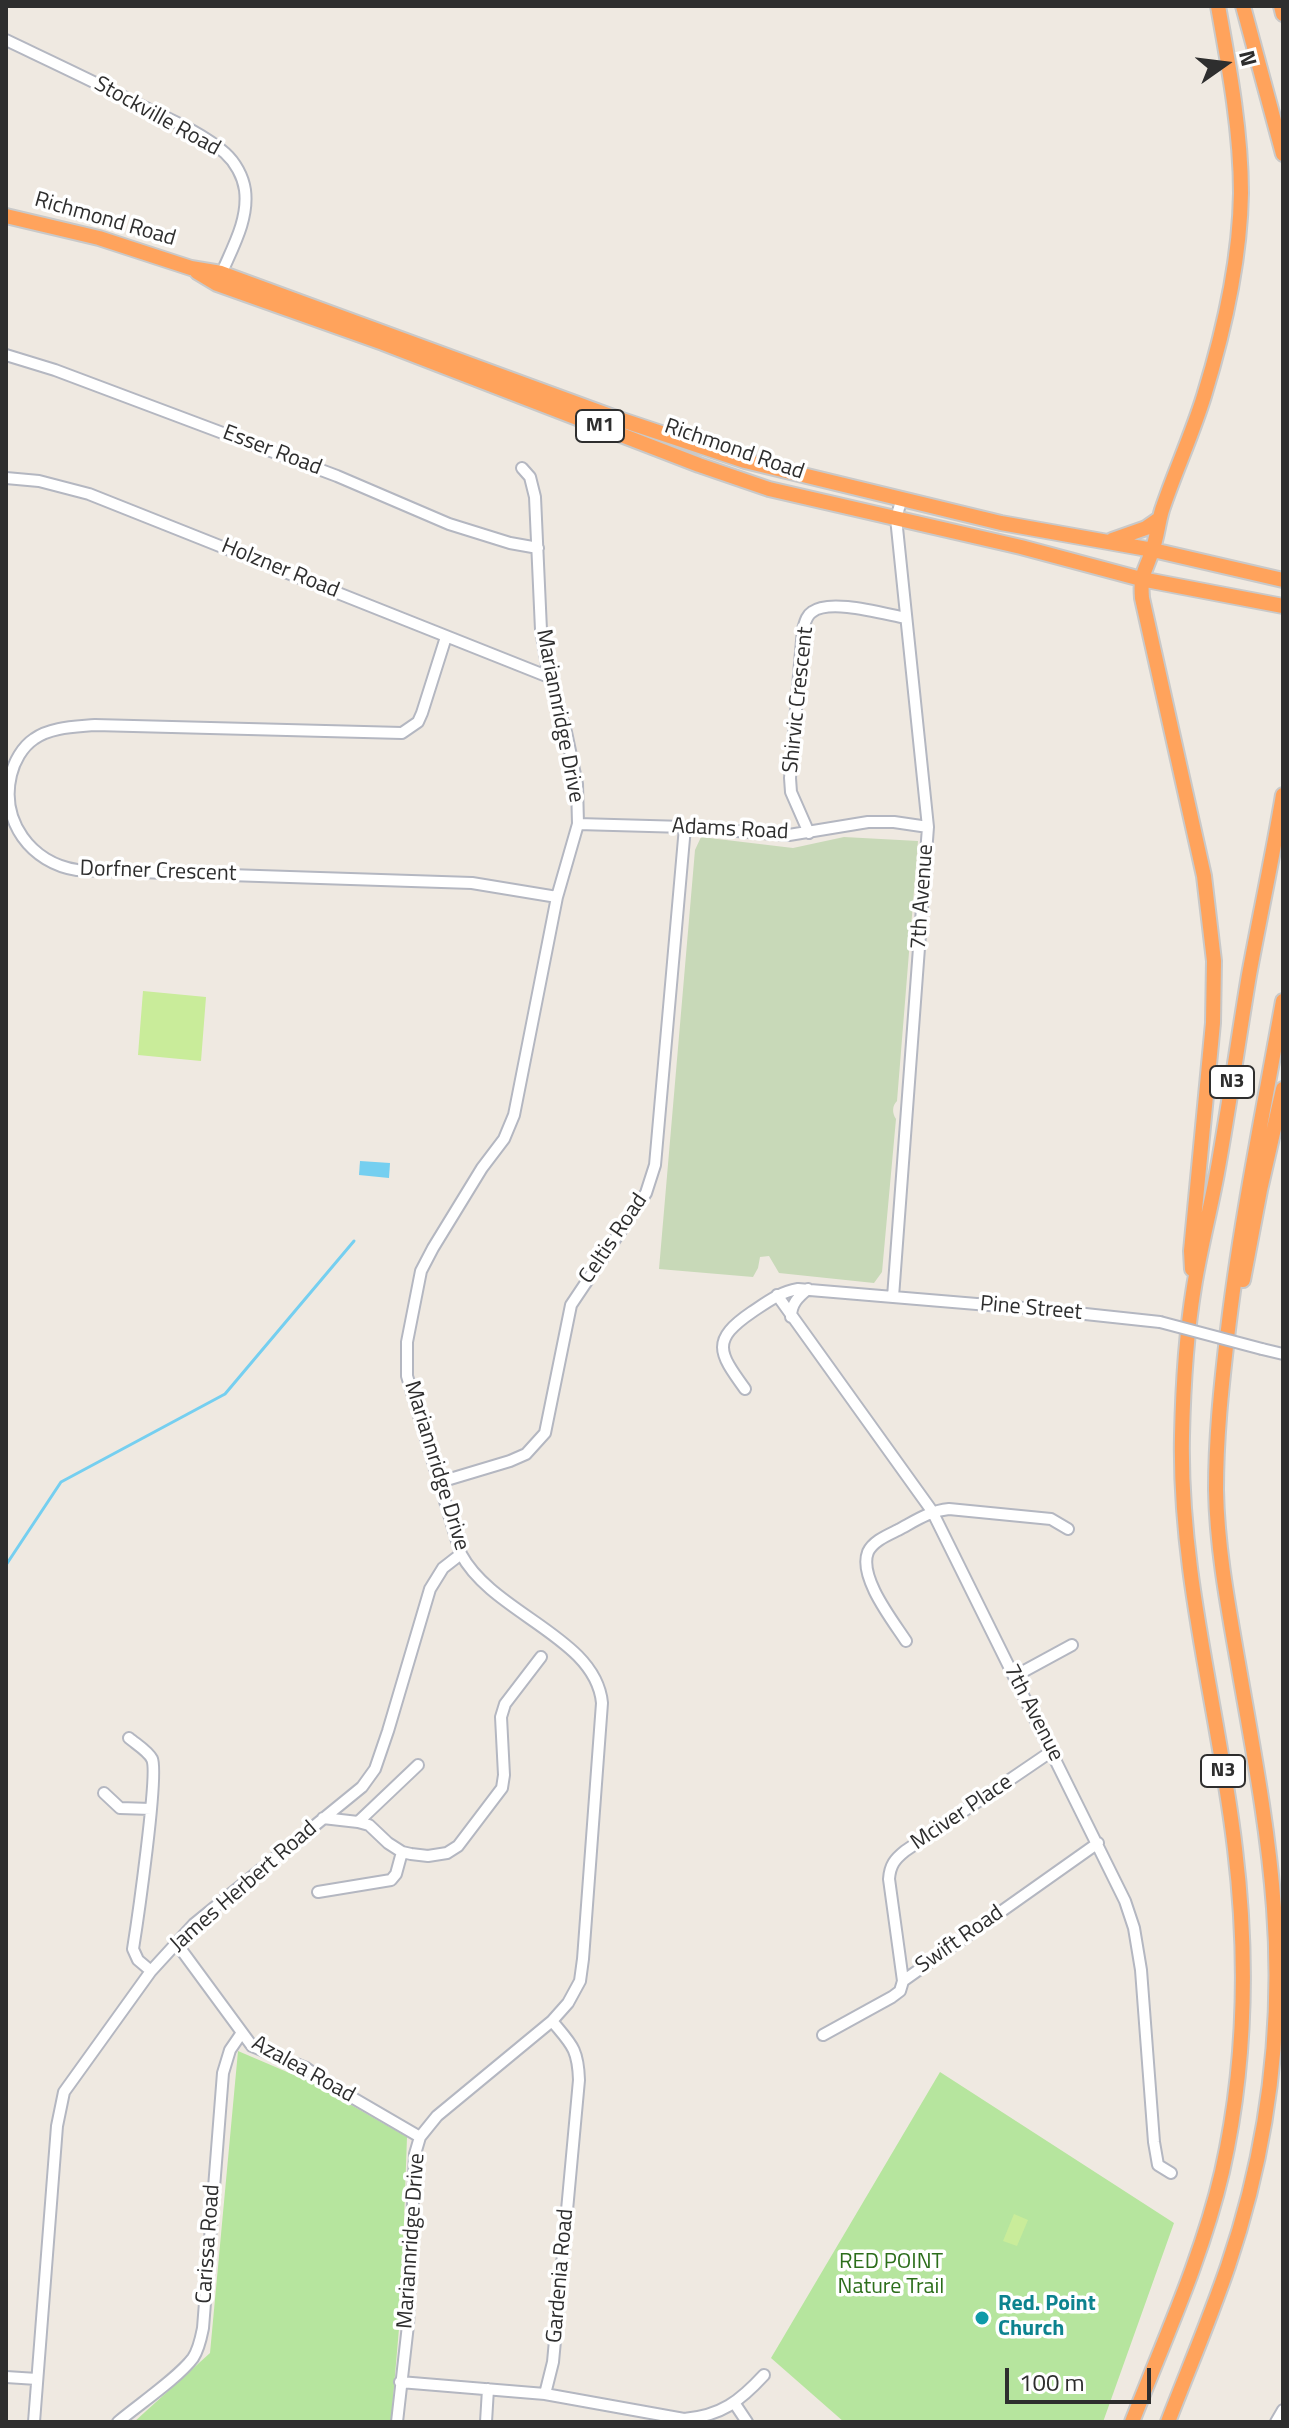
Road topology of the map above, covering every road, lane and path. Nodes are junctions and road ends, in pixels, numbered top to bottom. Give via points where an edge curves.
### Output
1 (1218, 6) edge
2 (1243, 6) edge
3 (1281, 6) edge
4 (1283, 14) edge
5 (6, 40) edge
6 (1283, 154) edge
7 (6, 216) edge
8 (219, 278) junction
9 (6, 355) edge
10 (522, 468) dead end
11 (6, 478) edge
12 (902, 498) junction
13 (896, 518) junction
14 (1159, 519) junction
15 (1107, 541) junction
16 (538, 548) junction
17 (1153, 550) junction
18 (1141, 579) junction
19 (1283, 580) edge
20 (1280, 605) edge
21 (906, 618) junction
22 (446, 637) junction
23 (549, 677) junction
24 (1283, 795) edge
25 (578, 824) junction
26 (685, 827) junction
27 (928, 827) junction
28 (809, 833) junction
29 (557, 897) junction
30 (1283, 1001) edge
31 (1283, 1089) edge
32 (808, 1289) junction
33 (1193, 1289) junction
34 (777, 1295) junction
35 (893, 1297) junction
36 (1232, 1297) junction
37 (791, 1317) junction
38 (1283, 1354) edge
39 (745, 1389) dead end
40 (440, 1482) junction
41 (932, 1511) junction
42 (1068, 1529) dead end
43 (461, 1554) junction
44 (906, 1641) dead end
45 (1072, 1645) dead end
46 (541, 1657) dead end
47 (1015, 1676) junction
48 (129, 1738) dead end
49 (1052, 1751) junction
50 (418, 1765) dead end
51 (104, 1793) dead end
52 (151, 1809) junction
53 (323, 1818) junction
54 (358, 1822) junction
55 (1098, 1843) junction
56 (402, 1852) junction
57 (318, 1892) dead end
58 (177, 1944) junction
59 (151, 1971) junction
60 (903, 1981) junction
61 (552, 2021) junction
62 (241, 2034) junction
63 (823, 2035) dead end
64 (420, 2137) junction
65 (1171, 2173) dead end
66 (764, 2375) dead end
67 (6, 2377) edge
68 (37, 2379) junction
69 (400, 2382) junction
70 (488, 2389) junction
71 (545, 2394) junction
72 (735, 2404) junction
73 (1283, 2410) edge
74 (34, 2422) edge
75 (118, 2422) edge
76 (397, 2422) edge
77 (486, 2422) edge
78 (747, 2422) edge
79 (1132, 2422) edge
80 (1168, 2422) edge
81 (1276, 2422) edge

1 - 14 highway via 1238,146 1239,240 1210,378
2 - 6 highway
3 - 4 highway
5 - 8 street, Stockville Road via 170,120 229,157 239,172 245,199 234,247
7 - 8 highway, Richmond Road / M1 via 99,238
8 - 12 highway, Richmond Road / M1 via 745,461
8 - 13 highway, Richmond Road / M1 via 739,479
9 - 16 street, Esser Road via 309,465 449,524
10 - 16 street, Mariannridge Drive via 534,487
11 - 22 street, Holzner Road via 89,494
12 - 13 street, 7th Avenue
12 - 15 highway, Richmond Road / M1 via 1001,523
13 - 18 highway, Richmond Road / M1
13 - 21 street, 7th Avenue
14 - 15 highway
14 - 17 highway
15 - 17 highway, Richmond Road / M1
16 - 23 street, Mariannridge Drive
17 - 18 highway
17 - 19 highway, Richmond Road / M1
18 - 20 highway, Richmond Road / M1
18 - 33 highway via 1204,876 1214,961 1191,1251
21 - 27 street, 7th Avenue
21 - 28 street, Shirvic Crescent via 833,606 819,608 806,619 790,778
22 - 23 street, Holzner Road
22 - 29 street, Dorfner Crescent via 418,722 402,733 95,725 52,730 33,739 20,754 9,786 11,816 29,847 63,868 472,883
23 - 25 street, Mariannridge Drive via 577,784
24 - 33 highway, N3
25 - 26 street, Adams Road
25 - 29 street, Mariannridge Drive
26 - 28 street, Adams Road
26 - 40 street, Celtis Road via 651,1181 571,1305 545,1433 526,1454
27 - 28 street, Adams Road via 868,822
27 - 35 street, 7th Avenue
29 - 40 street, Mariannridge Drive via 514,1115 426,1259 417,1288 405,1364
30 - 36 highway, N3
31 - 36 highway via 1242,1283
32 - 34 street, Pine Street
32 - 35 street, Pine Street
32 - 37 street via 796,1300
33 - 79 highway, N3 via 1184,1383 1184,1520 1235,1846 1243,2021 1235,2102 1218,2187 1195,2264
34 - 37 street, 7th Avenue
34 - 39 street via 738,1321 725,1337 728,1365
35 - 38 street, Pine Street, bridge via 1160,1322
36 - 80 highway, N3 via 1216,1434 1218,1528 1266,1831 1276,2004 1268,2100 1253,2181 1227,2268
37 - 41 street, 7th Avenue
40 - 43 street, Mariannridge Drive
41 - 42 street via 1051,1519
41 - 44 street via 874,1543 868,1552 867,1572
41 - 47 street, 7th Avenue
43 - 53 street, James Herbert Road via 443,1568 430,1589 375,1769 362,1787
43 - 61 street, Mariannridge Drive via 496,1595 578,1654 601,1690 580,1981
45 - 47 street
46 - 56 street via 501,1717 502,1788 458,1846 428,1856
47 - 49 street, 7th Avenue
48 - 52 street via 153,1763
49 - 55 street, 7th Avenue
49 - 60 street, Mciver Place via 896,1858 889,1879
50 - 54 street
51 - 52 street via 120,1808
52 - 59 street via 133,1949
53 - 54 street
53 - 58 street, James Herbert Road via 194,1924
54 - 56 street
55 - 60 street, Swift Road
55 - 65 street, 7th Avenue via 1131,1914 1141,1970 1154,2142 1158,2165
56 - 57 street via 391,1880
58 - 59 street, James Herbert Road
58 - 62 street, Azalea Road
59 - 68 street, James Herbert Road via 74,2077 59,2109
60 - 63 street, Swift Road via 892,1997
61 - 64 street, Mariannridge Drive via 437,2116
61 - 71 street, Gardenia Road via 577,2054 579,2080 553,2362
62 - 64 street, Azalea Road via 252,2046 306,2068
62 - 75 street, Carissa Road via 223,2073 200,2343 185,2367
64 - 69 street, Mariannridge Drive
66 - 72 street
67 - 68 street
68 - 74 street, James Herbert Road
69 - 70 street
69 - 76 street, Mariannridge Drive
70 - 71 street
70 - 77 street
71 - 72 street via 684,2419
72 - 78 street
73 - 81 street

